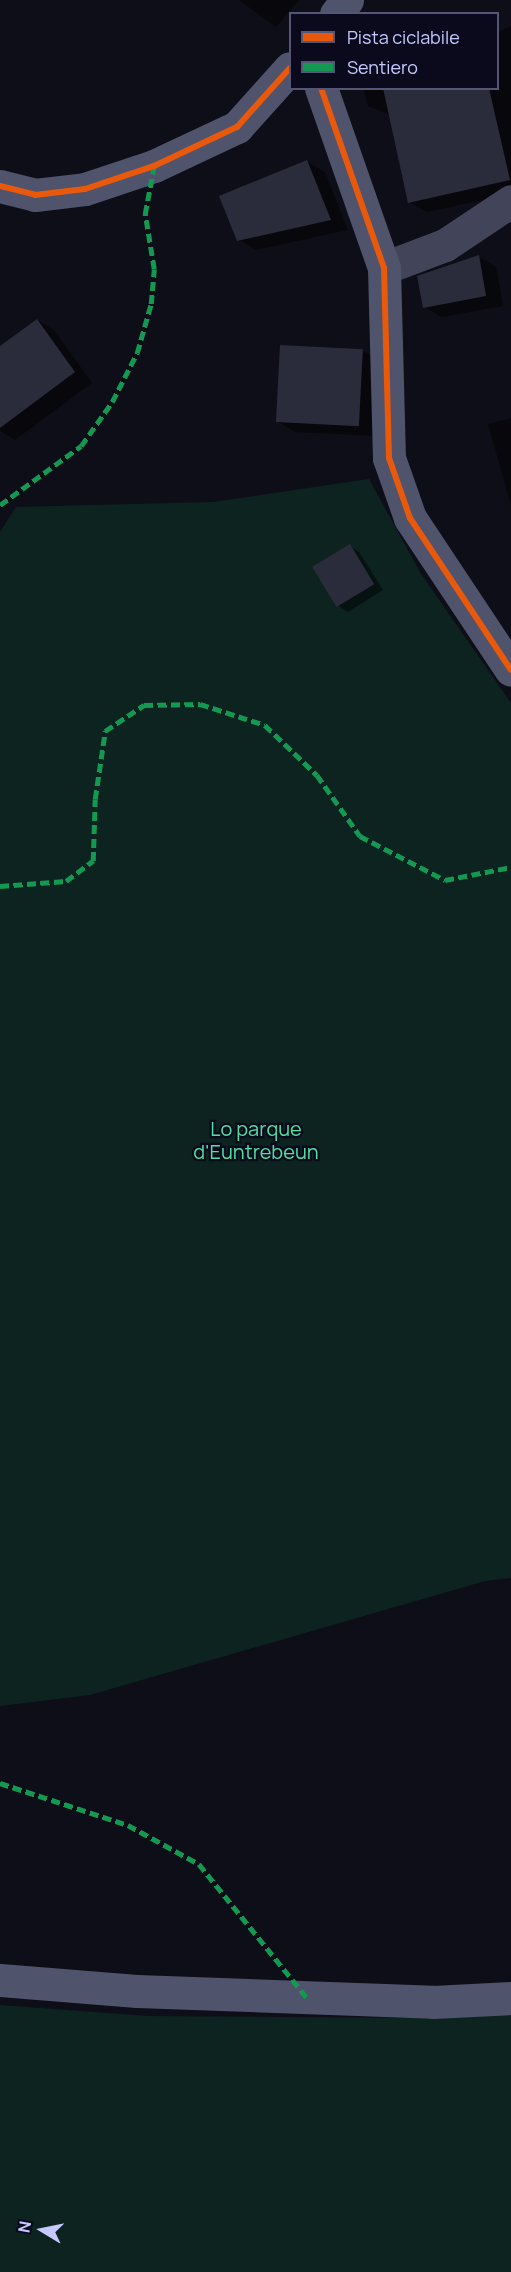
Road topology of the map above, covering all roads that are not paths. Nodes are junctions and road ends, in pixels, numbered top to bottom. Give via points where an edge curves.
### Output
1 (347, 0) edge
2 (338, 12) edge
3 (289, 70) edge
4 (322, 90) edge
5 (0, 186) edge
6 (511, 201) edge
7 (384, 267) junction
8 (511, 670) edge
9 (0, 1980) edge
10 (511, 1998) edge

1 - 2 street
3 - 5 street via 237,127 154,166 75,190 35,195
4 - 7 street
6 - 7 street via 445,245
7 - 8 street via 388,458 410,518
9 - 10 street via 137,1991 318,1998 432,2002

